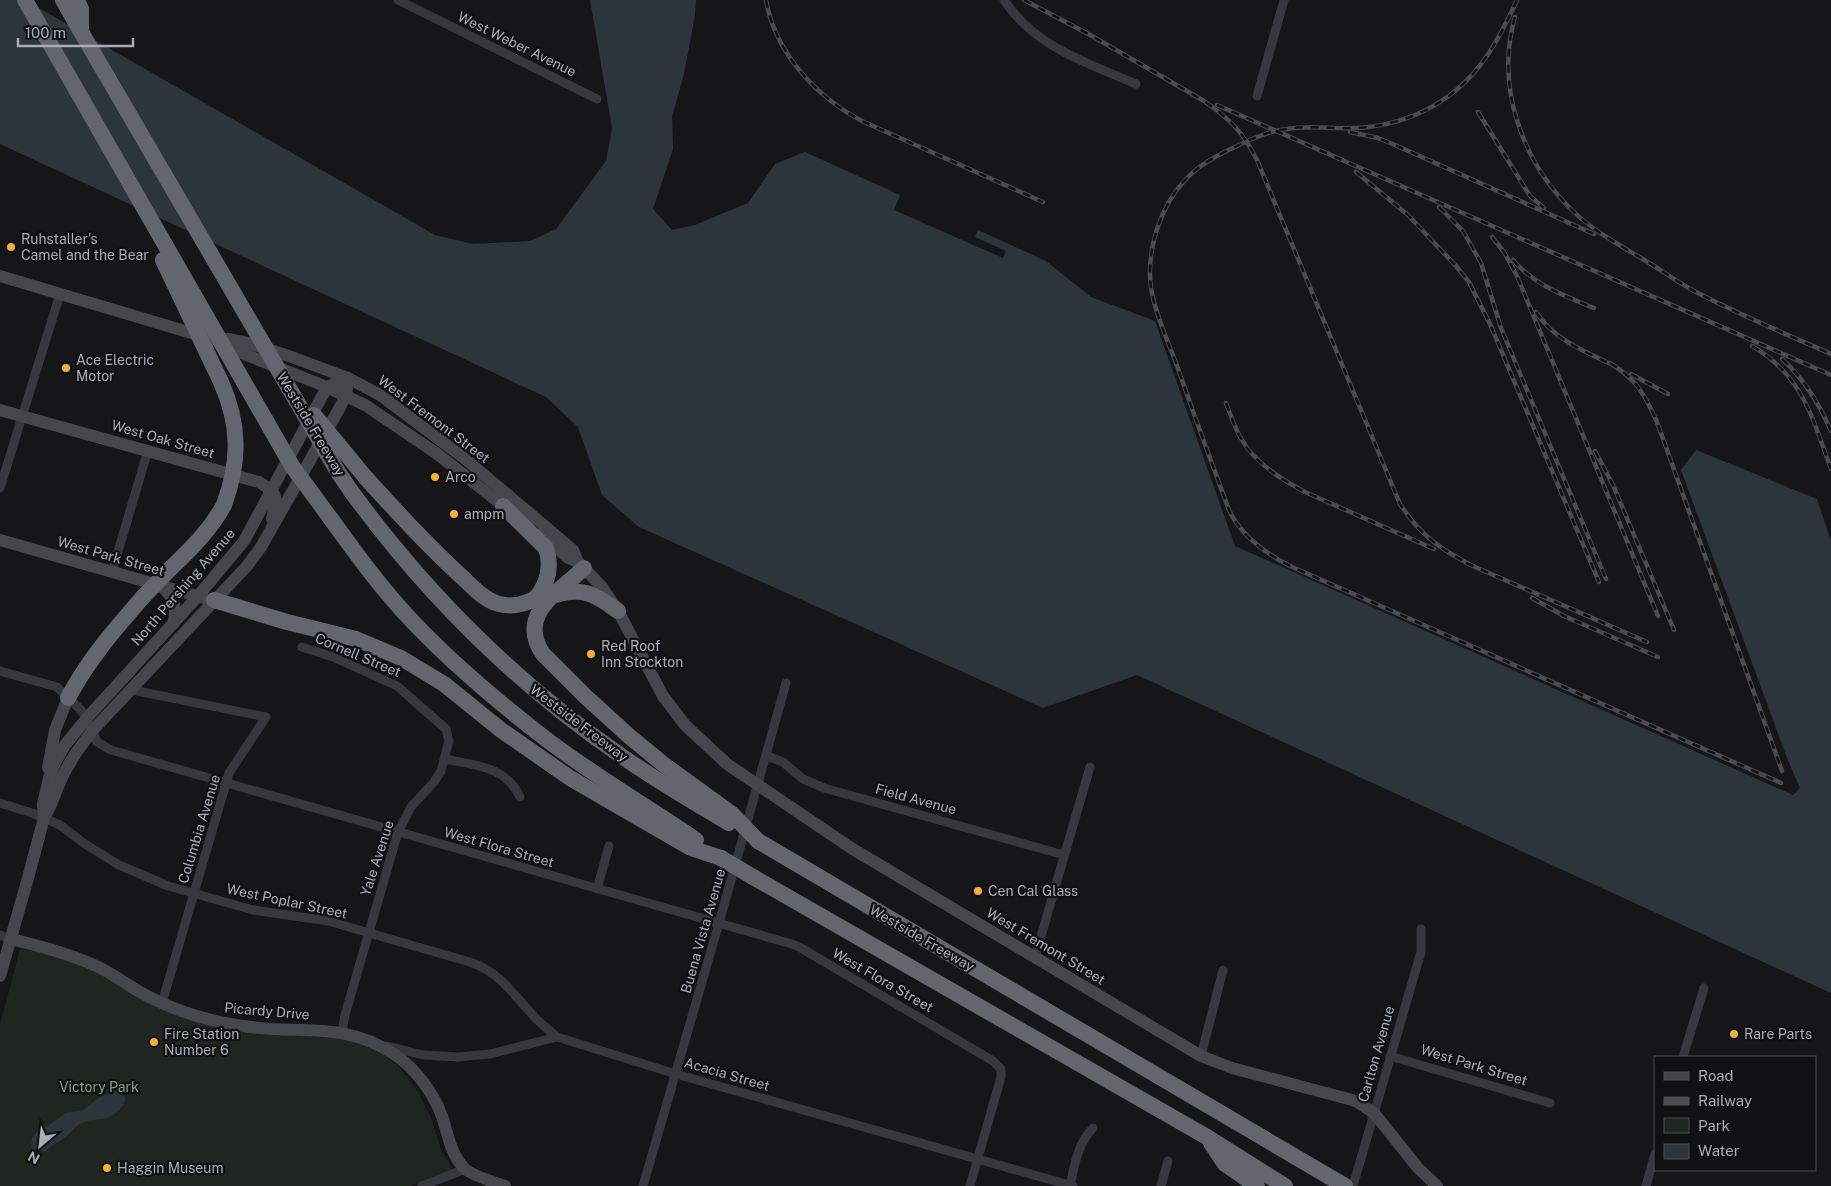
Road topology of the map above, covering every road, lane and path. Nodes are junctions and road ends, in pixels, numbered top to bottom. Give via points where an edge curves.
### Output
1 (25, 0) edge
2 (63, 0) edge
3 (77, 0) edge
4 (398, 0) edge
5 (1004, 0) edge
6 (1284, 0) edge
7 (80, 30) junction
8 (1136, 84) dead end
9 (1257, 96) dead end
10 (597, 99) dead end
11 (132, 187) junction
12 (0, 276) edge
13 (60, 294) junction
14 (215, 340) junction
15 (348, 378) junction
16 (284, 379) junction
17 (327, 387) junction
18 (346, 396) junction
19 (0, 410) edge
20 (22, 417) junction
21 (148, 450) junction
22 (478, 487) junction
23 (499, 487) junction
24 (0, 488) edge
25 (272, 490) junction
26 (503, 506) junction
27 (270, 533) junction
28 (0, 540) edge
29 (581, 565) junction
30 (112, 572) junction
31 (161, 586) junction
32 (555, 595) junction
33 (206, 598) junction
34 (533, 601) junction
35 (618, 611) junction
36 (172, 624) junction
37 (161, 637) junction
38 (302, 647) dead end
39 (0, 671) edge
40 (786, 683) dead end
41 (132, 690) junction
42 (68, 698) junction
43 (87, 718) junction
44 (92, 731) junction
45 (767, 756) junction
46 (445, 759) junction
47 (1090, 767) dead end
48 (49, 778) junction
49 (226, 784) junction
50 (759, 785) junction
51 (520, 797) dead end
52 (0, 804) edge
53 (44, 818) junction
54 (730, 819) junction
55 (398, 832) junction
56 (609, 846) dead end
57 (1064, 855) junction
58 (721, 858) junction
59 (597, 889) junction
60 (194, 894) junction
61 (719, 924) junction
62 (1421, 929) dead end
63 (368, 933) junction
64 (6, 937) edge
65 (1035, 957) junction
66 (1223, 970) dead end
67 (0, 976) edge
68 (1704, 988) dead end
69 (162, 1003) junction
70 (342, 1033) junction
71 (557, 1037) junction
72 (372, 1042) junction
73 (1201, 1056) junction
74 (1390, 1056) junction
75 (1683, 1056) edge
76 (676, 1074) junction
77 (1550, 1103) dead end
78 (1374, 1113) junction
79 (1093, 1128) dead end
80 (1207, 1138) junction
81 (1654, 1158) edge
82 (978, 1159) junction
83 (1168, 1161) dead end
84 (465, 1169) junction
85 (1345, 1184) edge
86 (422, 1186) edge
87 (505, 1186) edge
88 (643, 1186) edge
89 (970, 1186) edge
90 (1071, 1186) edge
91 (1161, 1186) edge
92 (1257, 1186) edge
93 (1285, 1186) edge
94 (1437, 1186) edge
95 (1646, 1186) edge

1 - 11 highway
2 - 7 highway, Westside Freeway
3 - 7 highway via 81,9
4 - 10 street, West Weber Avenue
5 - 8 street via 1038,38
6 - 9 street
7 - 16 highway, Westside Freeway, bridge
11 - 42 highway, bridge via 227,397 236,442 232,481 214,523 103,642
11 - 58 highway, bridge via 292,466 368,570 413,622 469,675 543,736
12 - 13 street, West Fremont Street
13 - 14 street, West Fremont Street
13 - 20 street
14 - 15 street, West Fremont Street via 248,343
14 - 17 street, West Fremont Street
15 - 17 street
15 - 18 street, North Pershing Avenue
15 - 23 street, West Fremont Street via 380,395
16 - 34 highway, bridge via 366,478 434,551 483,596 506,606
16 - 54 highway, Westside Freeway, bridge via 351,491 434,592 484,644 533,689 624,758
17 - 18 street, West Fremont Street
17 - 25 street, North Pershing Avenue
18 - 22 street, West Fremont Street via 365,405 436,453
18 - 27 street, North Pershing Avenue
19 - 20 street, West Oak Street
20 - 21 street, West Oak Street
20 - 24 street
21 - 25 street, West Oak Street via 258,482
21 - 30 street
22 - 23 street
22 - 26 street, West Fremont Street
23 - 29 street, West Fremont Street via 573,550
25 - 27 street via 276,506
25 - 33 street, North Pershing Avenue via 244,541
26 - 29 street, West Fremont Street
26 - 34 highway via 546,548 549,557 546,583
27 - 33 street, North Pershing Avenue via 247,566
28 - 30 street, West Park Street
29 - 32 highway
29 - 34 highway
29 - 35 street, West Fremont Street via 602,587
30 - 31 street, West Park Street
31 - 33 street, West Park Street
31 - 36 street via 174,603
32 - 35 highway via 585,592 599,597
32 - 54 highway via 538,611 535,622 536,640 543,654 629,736
33 - 36 street, North Pershing Avenue
33 - 41 street, North Pershing Avenue
33 - 58 highway via 356,639 402,658 444,684 501,730 570,778 691,848
35 - 50 street, West Fremont Street via 664,696 685,725 727,764
36 - 37 street, North Pershing Avenue
37 - 41 street via 159,648 135,675
37 - 43 street, North Pershing Avenue
38 - 46 street, Cornell Street via 333,657 404,690 446,729 449,741
39 - 42 street, West Flora Street via 57,687
40 - 45 street, Buena Vista Avenue
41 - 44 street, North Pershing Avenue
41 - 49 street, Columbia Avenue via 266,717 229,773
42 - 43 street, West Flora Street
42 - 48 street via 55,730 48,763
43 - 44 street, West Flora Street
43 - 48 street, North Pershing Avenue via 65,745
44 - 49 street, West Flora Street via 97,742 111,750
44 - 53 street, North Pershing Avenue via 72,758
45 - 50 street, Buena Vista Avenue
45 - 57 street, Field Avenue via 784,762 803,779 824,788
46 - 51 street via 493,769 511,783
46 - 55 street, Yale Avenue via 442,771 411,807
47 - 57 street
48 - 53 street, North Pershing Avenue via 43,804
49 - 55 street, West Flora Street
49 - 60 street, Columbia Avenue
50 - 61 street, Buena Vista Avenue
50 - 65 street, West Fremont Street via 851,848
52 - 53 street, West Poplar Street
53 - 60 street, West Poplar Street via 60,825 118,865
53 - 64 street, North Pershing Avenue
54 - 85 highway, Westside Freeway, bridge via 760,842
55 - 59 street, West Flora Street
55 - 63 street, Yale Avenue
56 - 59 street
57 - 65 street
58 - 80 highway, bridge
59 - 61 street, West Flora Street
60 - 63 street, West Poplar Street via 253,910 328,922
60 - 69 street, Columbia Avenue
61 - 76 street, Buena Vista Avenue
61 - 82 street, West Flora Street via 801,948 997,1063 1001,1077
62 - 74 street, Carlton Avenue via 1421,952
63 - 70 street, Yale Avenue
63 - 71 street, West Poplar Street via 484,967 500,978 531,1014
64 - 67 street, North Pershing Avenue
64 - 69 street, Picardy Drive via 94,964
65 - 73 street, West Fremont Street
66 - 73 street
68 - 75 street
69 - 70 street, Picardy Drive via 209,1020 245,1027
70 - 72 street, Picardy Drive
71 - 72 street via 490,1054 458,1058 423,1055
71 - 76 street, Acacia Street
72 - 84 street, Picardy Drive via 395,1054 424,1083 442,1115 453,1152
73 - 78 street, West Fremont Street via 1232,1068 1356,1101
74 - 77 street, West Park Street
74 - 78 street, Carlton Avenue
76 - 82 street, Acacia Street
76 - 88 street, Buena Vista Avenue
78 - 85 street, Carlton Avenue
78 - 94 street, West Fremont Street via 1418,1168
79 - 90 street via 1080,1146
80 - 92 highway via 1225,1164
80 - 93 highway
81 - 95 street
82 - 89 street
82 - 90 street, Acacia Street
83 - 91 street
84 - 86 street
84 - 87 street

